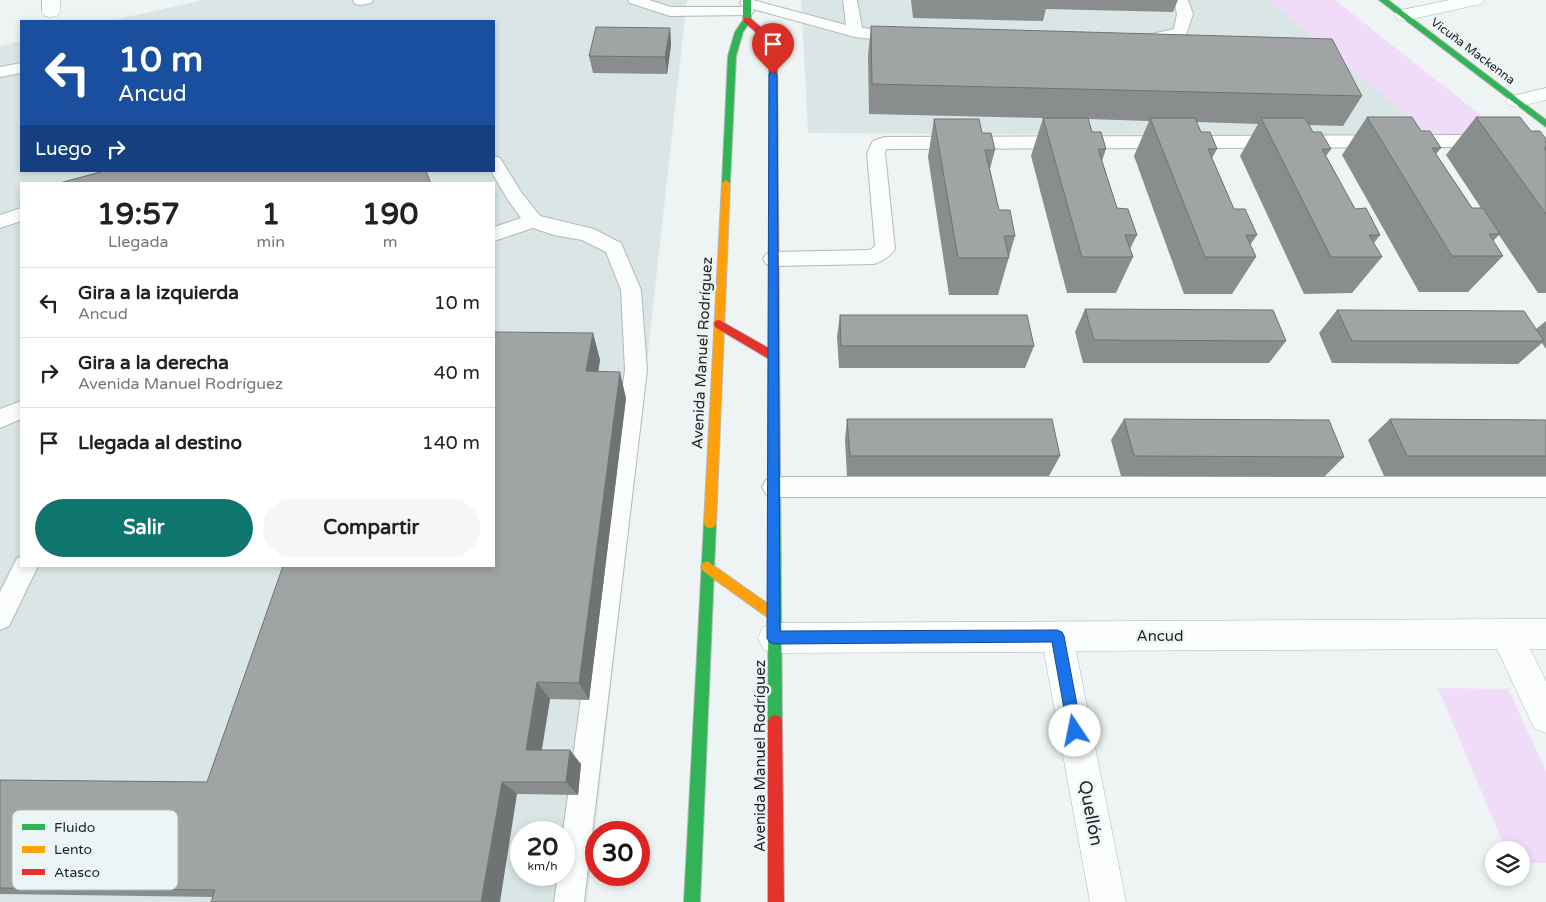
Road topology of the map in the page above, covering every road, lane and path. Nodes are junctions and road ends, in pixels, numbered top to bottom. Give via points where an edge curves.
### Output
1 (635, 0) edge
2 (850, 0) edge
3 (1181, 0) edge
4 (1383, 0) edge
5 (1476, 0) edge
6 (747, 8) edge
7 (1403, 15) junction
8 (855, 32) junction
9 (911, 38) edge
10 (1126, 41) edge
11 (20, 68) edge
12 (0, 72) edge
13 (1546, 94) edge
14 (1516, 101) junction
15 (1546, 124) edge
16 (1505, 154) edge
17 (495, 164) edge
18 (20, 214) edge
19 (533, 221) junction
20 (0, 222) edge
21 (495, 234) edge
22 (773, 259) junction
23 (719, 324) junction
24 (773, 356) junction
25 (20, 410) edge
26 (0, 420) edge
27 (774, 487) junction
28 (1546, 487) edge
29 (26, 567) edge
30 (707, 567) junction
31 (0, 618) edge
32 (774, 626) junction
33 (1506, 634) junction
34 (1546, 634) edge
35 (1057, 636) junction
36 (1546, 716) edge
37 (569, 902) edge
38 (692, 902) edge
39 (776, 902) edge
40 (1108, 902) edge

1 - 6 lane via 670,12
2 - 8 lane
3 - 10 lane via 1185,14 1181,32
4 - 7 main road, Vicuña Mackenna
5 - 7 street
6 - 8 lane
6 - 22 main road, Avenida Manuel Rodríguez via 767,37 773,55
6 - 23 main road, Avenida Manuel Rodríguez via 732,56
7 - 14 main road, Vicuña Mackenna
8 - 9 lane
11 - 12 lane
13 - 14 street
14 - 15 main road, Vicuña Mackenna
16 - 22 lane via 1487,144 1467,141 884,143 879,145 876,153 885,249 874,257
17 - 19 lane
18 - 20 lane
19 - 21 lane
19 - 37 lane via 587,234 614,248 631,290 636,370
22 - 24 main road, Avenida Manuel Rodríguez
23 - 24 main road
23 - 30 main road, Avenida Manuel Rodríguez
24 - 27 main road, Avenida Manuel Rodríguez
25 - 26 lane
27 - 28 lane
27 - 32 main road, Avenida Manuel Rodríguez
29 - 31 lane
30 - 32 main road
30 - 38 main road, Avenida Manuel Rodríguez
32 - 35 street, Ancud
32 - 39 main road, Avenida Manuel Rodríguez
33 - 34 street, Ancud
33 - 35 street, Ancud
33 - 36 street
35 - 40 street, Quellón

